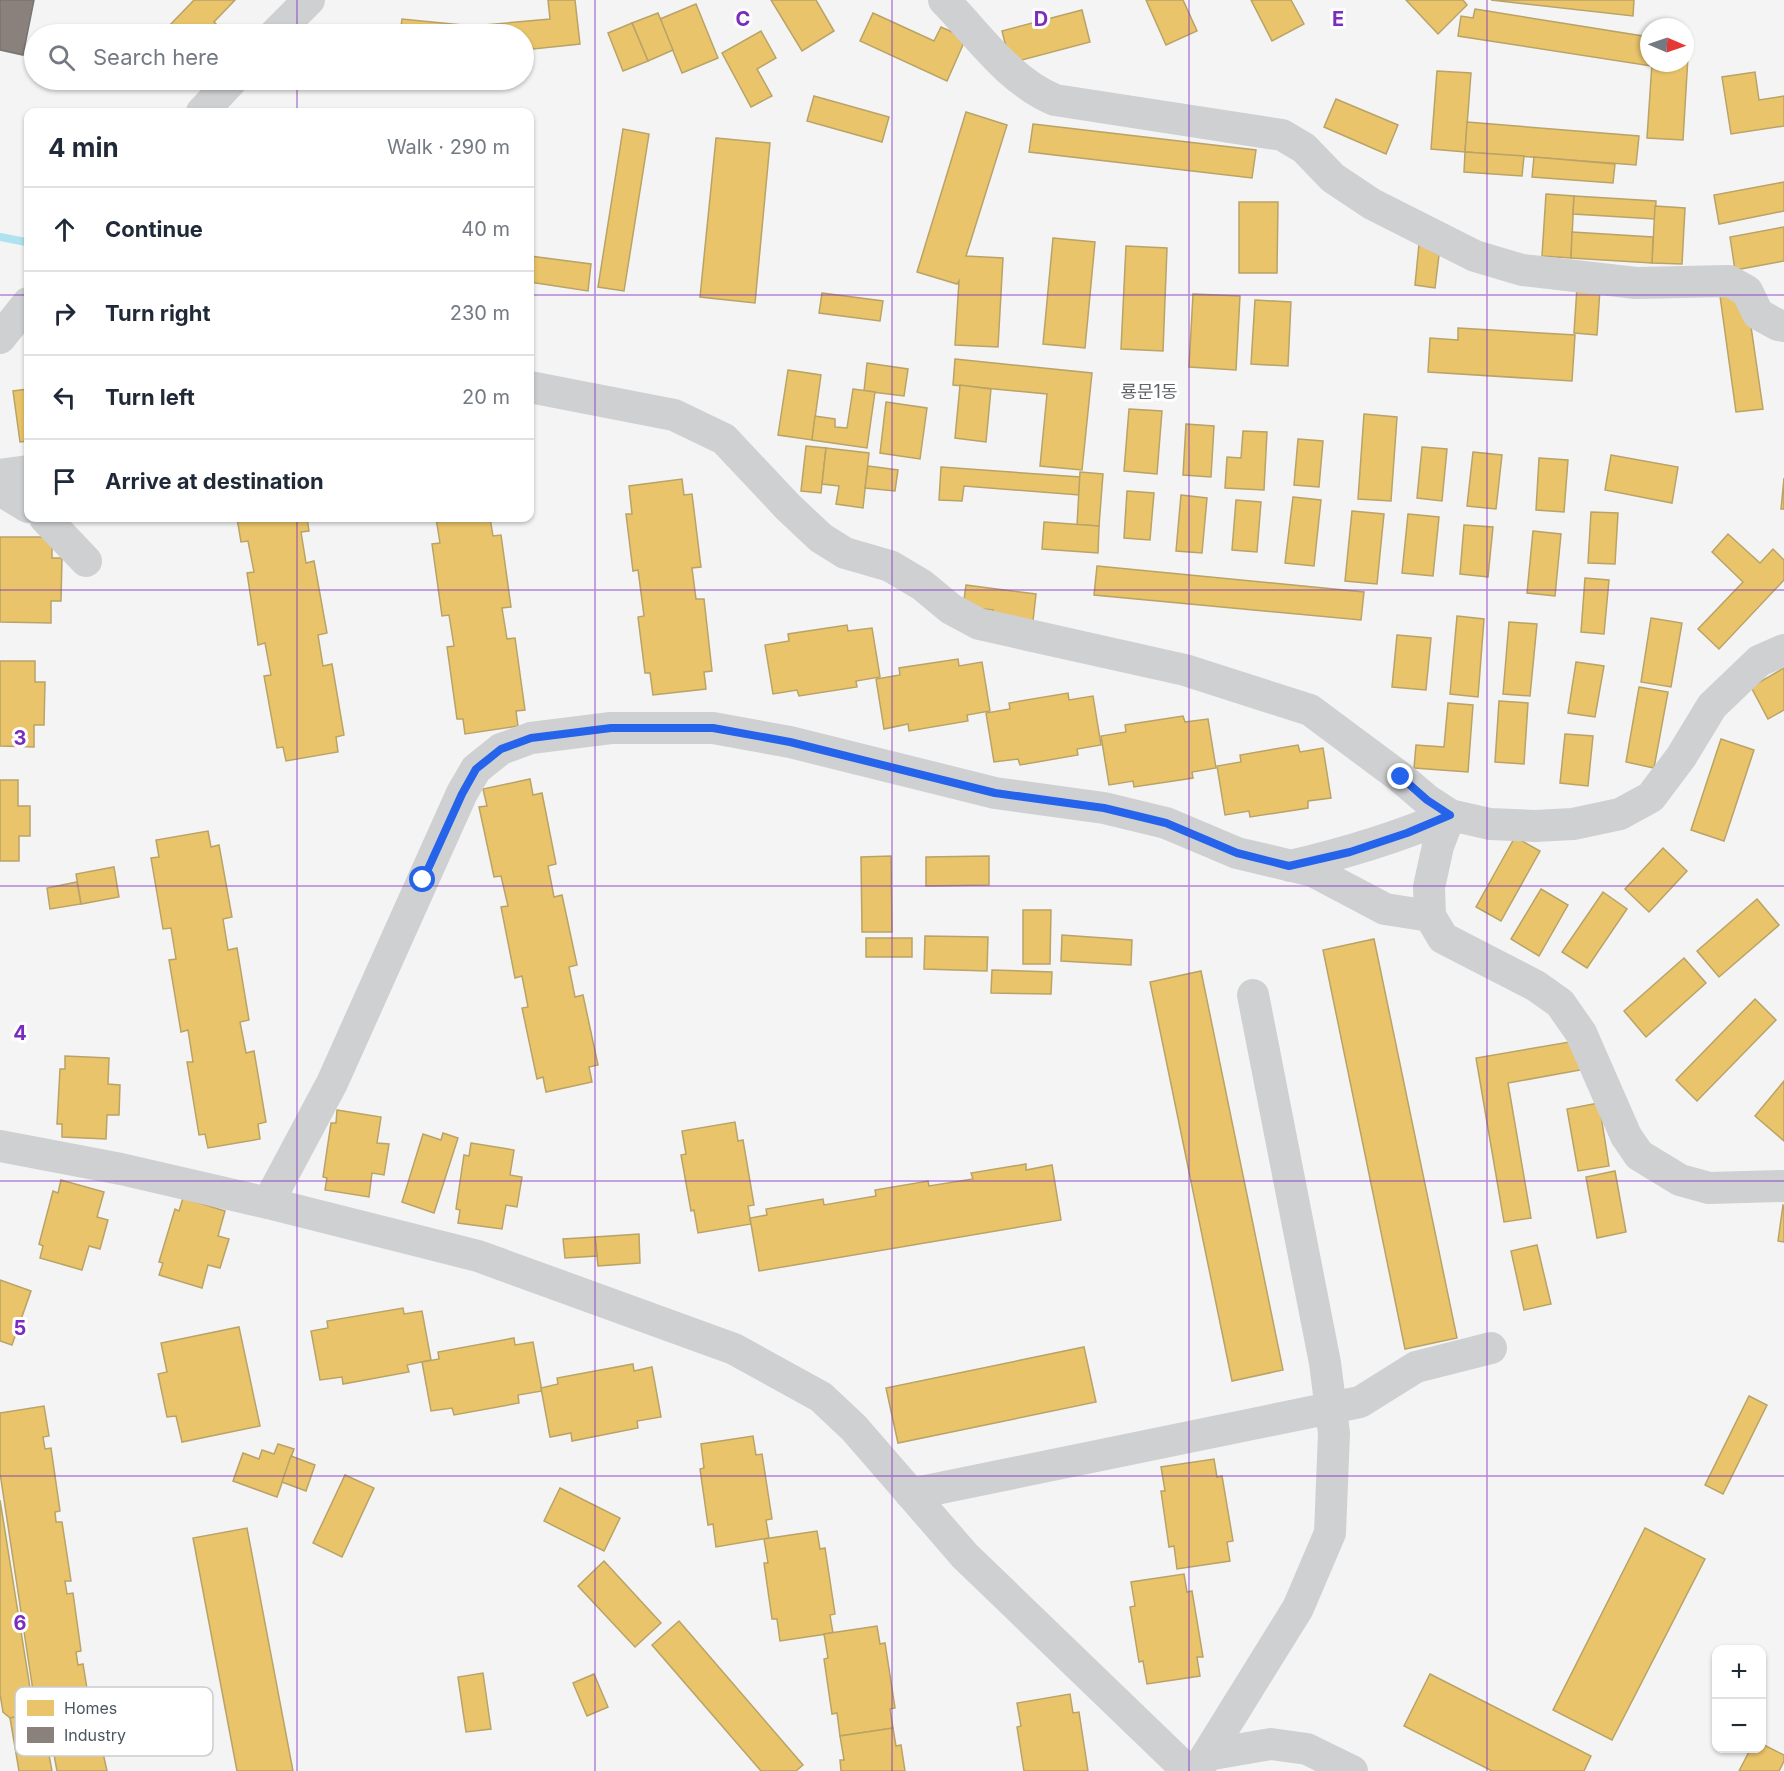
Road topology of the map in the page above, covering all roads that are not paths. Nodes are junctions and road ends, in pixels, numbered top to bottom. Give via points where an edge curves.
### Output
1 (309, 0) edge
2 (944, 0) edge
3 (285, 24) edge
4 (223, 90) edge
5 (206, 108) edge
6 (1784, 326) edge
7 (534, 388) edge
8 (24, 472) edge
9 (0, 475) edge
10 (0, 490) edge
11 (24, 505) edge
12 (49, 522) edge
13 (86, 561) dead end
14 (1784, 650) edge
15 (1450, 815) junction
16 (1289, 866) junction
17 (1430, 916) junction
18 (1253, 995) dead end
19 (0, 1146) edge
20 (1784, 1186) edge
21 (268, 1203) junction
22 (1491, 1348) dead end
23 (1331, 1409) junction
24 (912, 1494) junction
25 (1197, 1766) edge
26 (1352, 1771) edge

1 - 3 street
2 - 6 street via 1015,77 1055,100 1282,135 1305,148 1333,178 1372,204 1475,256 1522,270 1636,283 1729,280 1747,291 1758,314
4 - 5 street
7 - 15 street via 674,415 724,439 821,538 844,553 890,566 979,624 1185,670 1310,710
8 - 9 street
10 - 11 street
12 - 13 street
14 - 15 street via 1759,661 1712,706 1652,797 1620,814 1573,824 1535,826 1490,824
15 - 16 street via 1350,852
15 - 17 street via 1429,887
16 - 17 street via 1313,871 1385,909
16 - 21 street via 1237,853 1166,823 1104,808 995,793 790,742 713,728 611,728 531,738 501,749 476,769 332,1083
17 - 20 street via 1443,938 1536,986 1560,1003 1581,1033 1626,1136 1639,1155 1680,1180 1709,1188
18 - 23 street
19 - 21 street
21 - 24 street via 478,1256 734,1349 821,1397
22 - 23 street via 1416,1367 1360,1402
23 - 24 street
23 - 25 street via 1334,1432 1330,1533 1298,1608
24 - 25 street via 965,1556
25 - 26 street via 1271,1744 1307,1749

